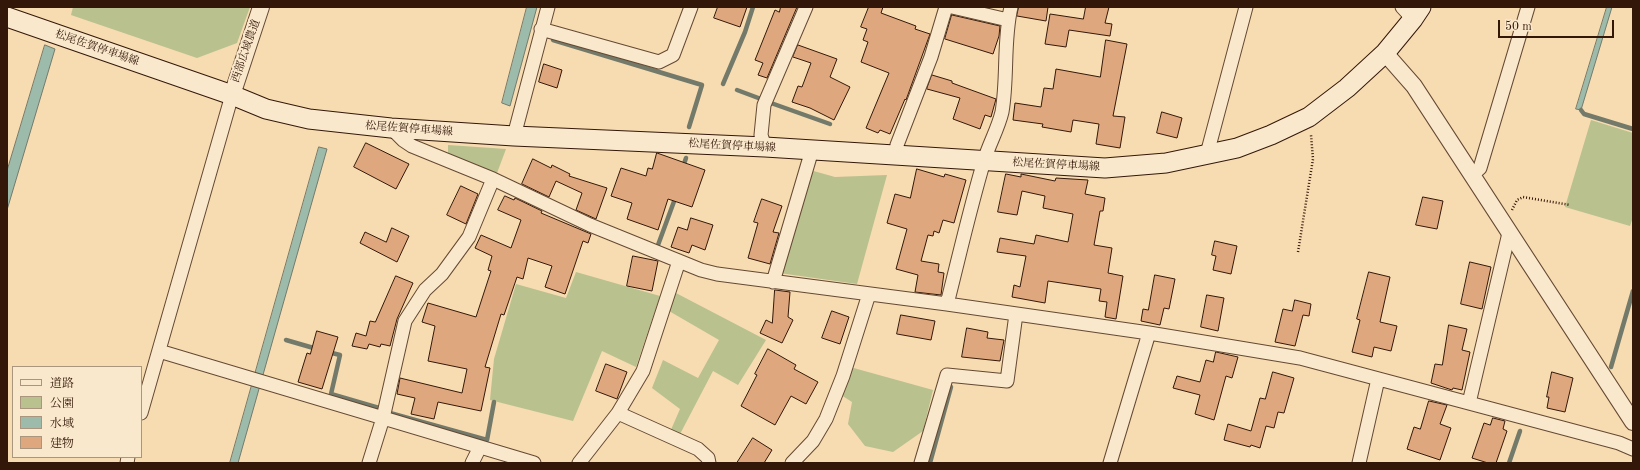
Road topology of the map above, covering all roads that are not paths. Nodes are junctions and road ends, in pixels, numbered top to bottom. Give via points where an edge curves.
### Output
1 (262, 7) edge
2 (548, 7) edge
3 (691, 7) edge
4 (806, 7) edge
5 (946, 7) edge
6 (952, 7) edge
7 (1011, 7) edge
8 (1246, 7) edge
9 (1528, 7) edge
10 (1412, 11) edge
11 (7, 16) edge
12 (1008, 20) junction
13 (541, 29) junction
14 (1385, 53) junction
15 (232, 95) junction
16 (391, 128) junction
17 (514, 136) junction
18 (765, 148) junction
19 (812, 150) junction
20 (1207, 154) junction
21 (895, 155) junction
22 (984, 160) junction
23 (1472, 175) junction
24 (493, 179) junction
25 (1509, 233) junction
26 (679, 261) junction
27 (773, 282) junction
28 (869, 294) junction
29 (947, 304) junction
30 (1016, 314) junction
31 (1148, 332) junction
32 (159, 350) junction
33 (1378, 379) junction
34 (1469, 403) junction
35 (142, 410) edge
36 (618, 413) junction
37 (382, 418) junction
38 (1633, 422) edge
39 (480, 447) junction
40 (1633, 449) edge
41 (369, 463) edge
42 (472, 463) edge
43 (534, 463) edge
44 (579, 463) edge
45 (709, 463) edge
46 (792, 463) edge
47 (921, 463) edge
48 (1110, 463) edge
49 (1359, 463) edge

1 - 15 street, 西部広域農道
2 - 13 street
3 - 13 street via 673,55 659,62
4 - 18 street via 764,105 761,135
5 - 21 street via 931,57
6 - 12 street
7 - 12 street
8 - 20 street
9 - 23 street via 1480,168
10 - 14 main road, 松尾佐賀停車場線
11 - 15 main road, 松尾佐賀停車場線
12 - 22 street via 1005,93 1001,115
13 - 17 street
14 - 20 main road, 松尾佐賀停車場線 via 1347,88 1309,117 1236,148
14 - 23 street via 1414,86
15 - 16 main road, 松尾佐賀停車場線 via 266,109 309,119
15 - 32 street
16 - 17 main road, 松尾佐賀停車場線
16 - 24 street via 412,146
17 - 18 main road, 松尾佐賀停車場線
18 - 19 main road, 松尾佐賀停車場線
19 - 21 main road, 松尾佐賀停車場線
19 - 27 street
20 - 22 main road, 松尾佐賀停車場線 via 1166,163 1105,168
21 - 22 main road, 松尾佐賀停車場線
22 - 29 street
23 - 25 street
24 - 26 street via 590,225
24 - 37 street via 469,237 442,274 425,290 405,321
25 - 34 street
25 - 38 street
26 - 27 street via 717,274
26 - 36 street via 643,371
27 - 28 street
28 - 29 street
28 - 46 street via 826,419 813,441
29 - 30 street
30 - 31 street
30 - 47 street via 1007,381 947,375
31 - 33 street via 1300,358
31 - 48 street
32 - 35 street
32 - 37 street
33 - 34 street
33 - 49 street
34 - 40 street
36 - 44 street
36 - 45 street via 698,448 708,458
37 - 39 street
37 - 41 street
39 - 42 street
39 - 43 street

